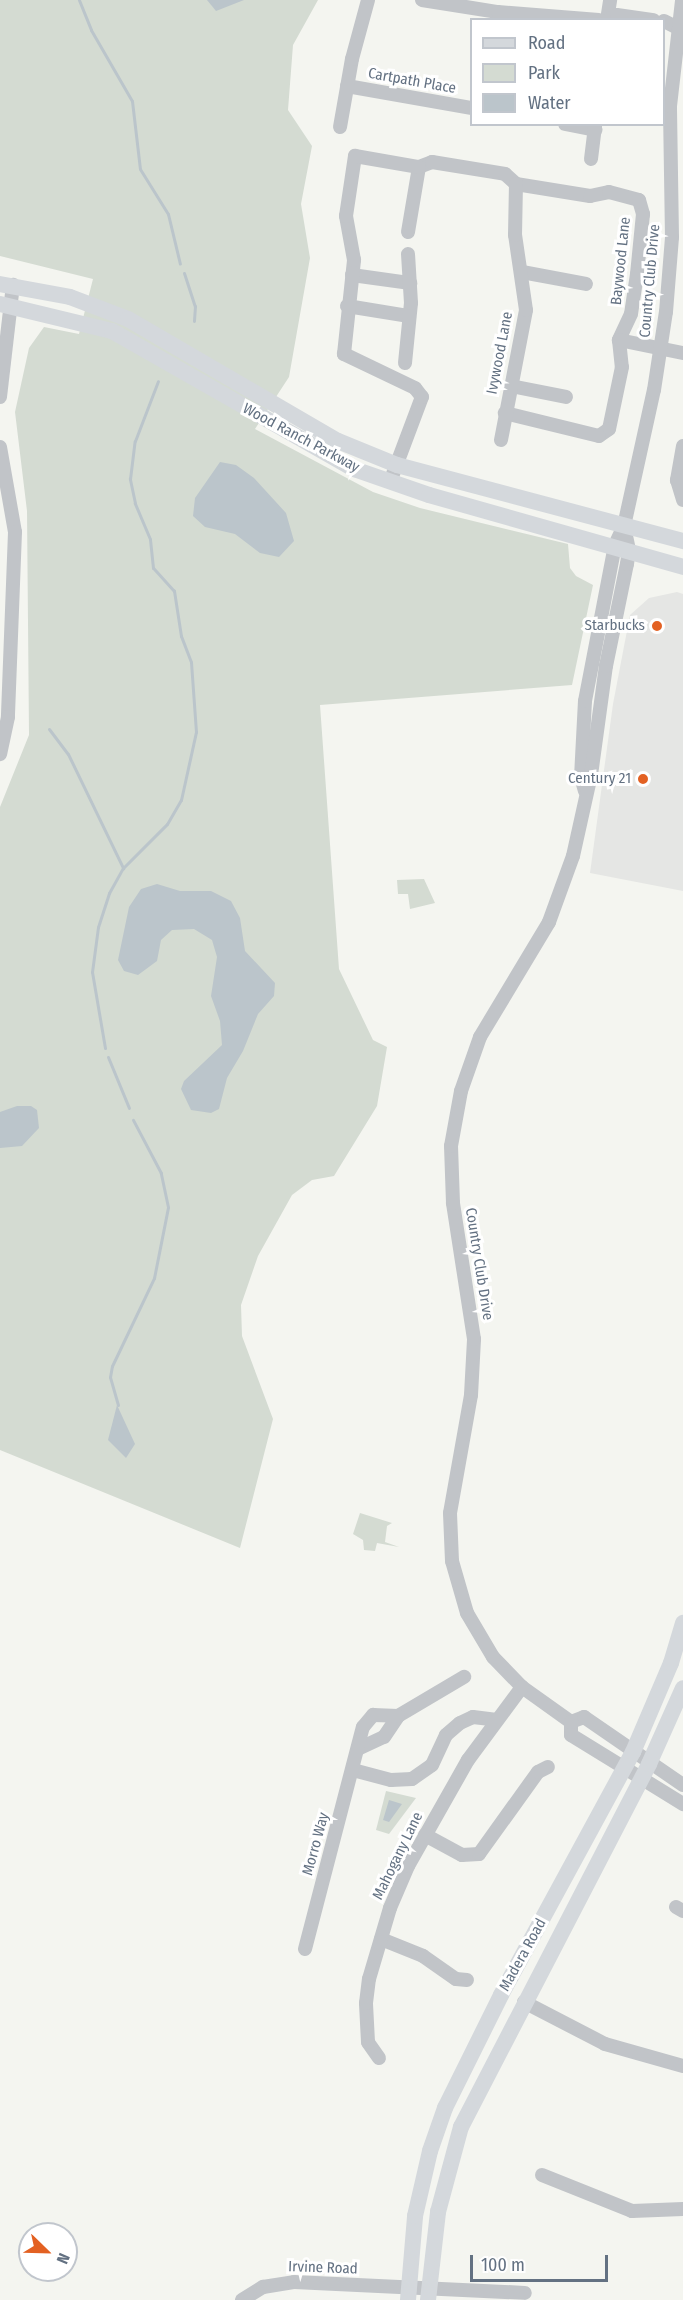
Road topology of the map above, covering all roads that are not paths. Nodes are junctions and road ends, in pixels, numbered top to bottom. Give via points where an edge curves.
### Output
1 (369, 0) edge
2 (422, 0) edge
3 (610, 0) edge
4 (682, 0) edge
5 (574, 18) edge
6 (607, 18) edge
7 (611, 18) edge
8 (639, 18) edge
9 (665, 22) edge
10 (678, 28) junction
11 (665, 31) edge
12 (347, 86) junction
13 (470, 108) edge
14 (340, 127) dead end
15 (595, 127) edge
16 (591, 159) dead end
17 (419, 167) junction
18 (516, 184) junction
19 (408, 232) dead end
20 (408, 254) dead end
21 (522, 272) junction
22 (352, 274) junction
23 (410, 283) junction
24 (6, 284) edge
25 (586, 284) dead end
26 (6, 304) edge
27 (347, 306) junction
28 (409, 316) junction
29 (619, 340) junction
30 (660, 349) junction
31 (683, 353) edge
32 (405, 363) dead end
33 (511, 386) junction
34 (0, 397) edge
35 (566, 397) dead end
36 (505, 413) junction
37 (501, 440) dead end
38 (683, 446) edge
39 (0, 447) edge
40 (396, 465) junction
41 (390, 482) junction
42 (683, 500) edge
43 (624, 526) junction
44 (683, 542) edge
45 (622, 548) junction
46 (683, 567) edge
47 (0, 754) edge
48 (683, 1623) edge
49 (464, 1677) dead end
50 (522, 1687) junction
51 (683, 1688) edge
52 (398, 1716) junction
53 (497, 1720) junction
54 (571, 1722) junction
55 (360, 1748) junction
56 (633, 1752) junction
57 (650, 1764) junction
58 (548, 1767) dead end
59 (624, 1769) junction
60 (353, 1770) junction
61 (641, 1780) junction
62 (683, 1785) edge
63 (683, 1804) edge
64 (425, 1835) junction
65 (381, 1939) junction
66 (305, 1949) dead end
67 (467, 1980) dead end
68 (524, 2002) junction
69 (379, 2058) dead end
70 (683, 2066) edge
71 (542, 2175) dead end
72 (683, 2209) edge
73 (525, 2293) dead end
74 (408, 2295) edge
75 (429, 2295) edge
76 (242, 2300) edge

1 - 12 street
2 - 5 street
3 - 6 street
4 - 10 street, Country Club Drive
7 - 8 street
9 - 10 street
10 - 11 street
10 - 30 street, Country Club Drive via 670,106 671,256
12 - 13 street, Cartpath Place
12 - 14 street
15 - 16 street
17 - 18 street via 432,162 505,174
17 - 19 street
17 - 22 street via 355,156 346,216 354,250
18 - 21 street, Ivywood Lane via 515,235
18 - 29 street, Baywood Lane via 590,196 609,192 639,200 643,214 632,314
20 - 23 street
21 - 25 street
21 - 33 street, Ivywood Lane via 526,309
22 - 23 street
22 - 27 street
23 - 28 street
24 - 26 street
24 - 40 main road, Wood Ranch Parkway via 70,297 128,319 338,441
26 - 34 street
26 - 41 main road, Wood Ranch Parkway via 112,331 313,448
27 - 28 street
27 - 40 street via 344,354 415,388 422,398
28 - 32 street
29 - 30 street
29 - 36 street via 622,367 605,435 572,431 554,422
30 - 31 street
30 - 43 street, Country Club Drive
33 - 35 street
33 - 36 street, Ivywood Lane
36 - 37 street, Ivywood Lane
38 - 42 street via 676,480
39 - 47 street via 15,532 8,717
40 - 41 street
40 - 43 main road, Wood Ranch Parkway
41 - 45 main road, Wood Ranch Parkway
43 - 44 main road, Wood Ranch Parkway
43 - 45 street, Country Club Drive
45 - 46 main road, Wood Ranch Parkway
45 - 50 street, Country Club Drive via 585,701 580,777 585,791 565,882 534,949 480,1037 461,1091 451,1146 453,1203 474,1339 471,1395 450,1513 452,1561 464,1604 480,1638
48 - 56 main road, Madera Road via 671,1663
49 - 52 street, Morro Way
50 - 53 street, Mahogany Lane
50 - 54 street, Country Club Drive
51 - 57 main road, Madera Road
52 - 55 street, Morro Way via 384,1737
52 - 55 street, Morro Way via 369,1717
53 - 60 street via 474,1717 460,1723 446,1735 432,1764 412,1779 390,1780
53 - 64 street, Mahogany Lane
54 - 56 street via 584,1717
54 - 59 street via 571,1735
55 - 60 street, Morro Way
56 - 57 street
56 - 59 main road, Madera Road
57 - 61 main road, Madera Road
57 - 62 street
58 - 64 street via 538,1772 479,1854 462,1855
59 - 61 street
59 - 74 main road, Madera Road via 501,1995 445,2108 417,2206
60 - 66 street, Morro Way
61 - 63 street
61 - 68 main road, Madera Road
64 - 65 street, Mahogany Lane via 399,1886
65 - 67 street via 423,1956 456,1979
65 - 69 street, Mahogany Lane via 366,2004 368,2042
68 - 70 street via 605,2044
68 - 75 main road, Madera Road via 476,2094 450,2160 438,2212
71 - 72 street via 632,2211
73 - 75 street, Irvine Road
74 - 75 street, Irvine Road
74 - 76 street, Irvine Road via 294,2282 263,2286

